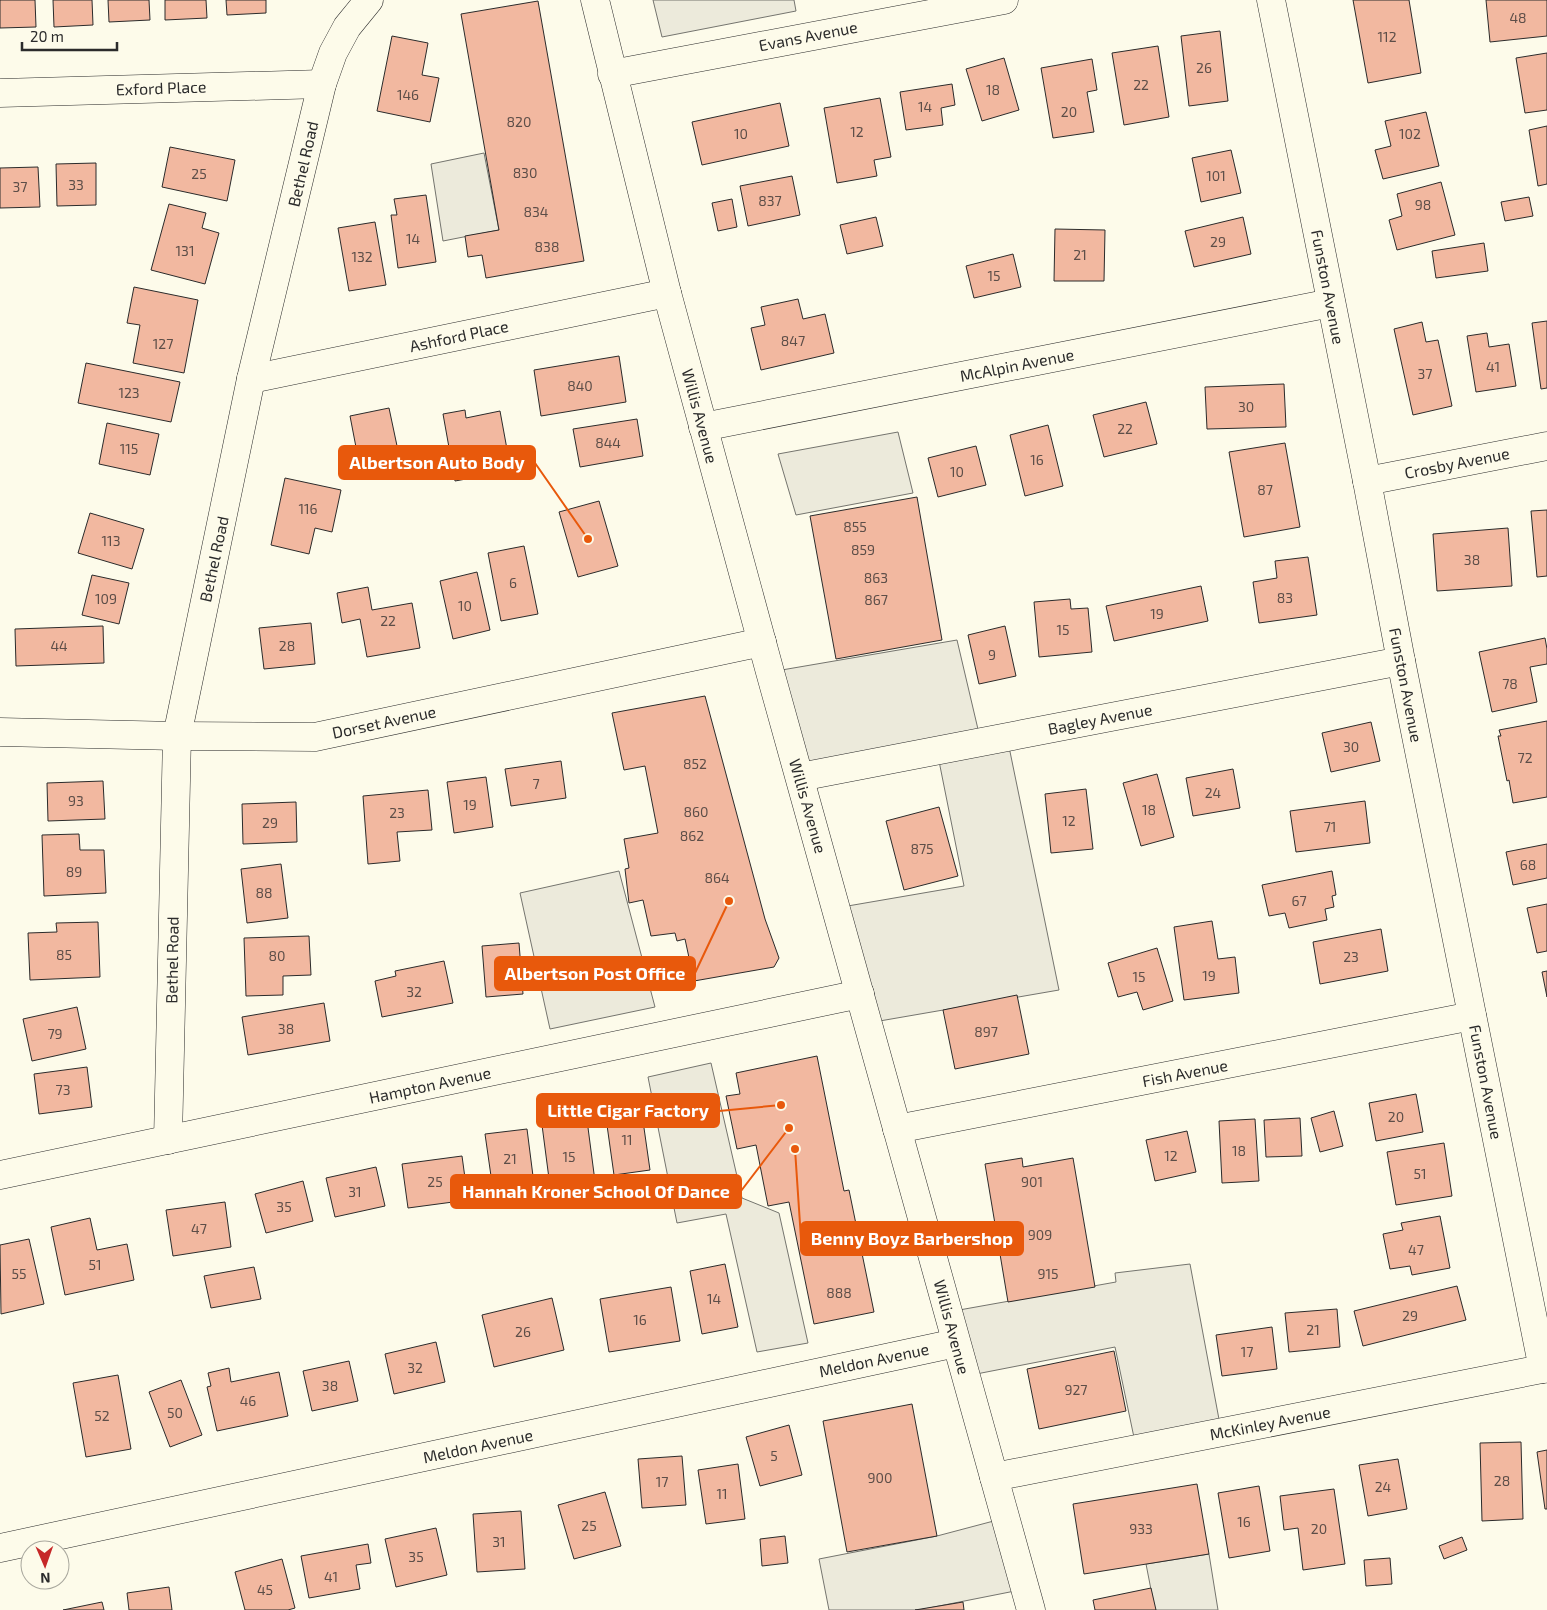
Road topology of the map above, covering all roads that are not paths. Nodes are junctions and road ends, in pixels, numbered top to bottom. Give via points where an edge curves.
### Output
1 (369, 0) edge
2 (595, 0) edge
3 (1004, 0) edge
4 (1271, 0) edge
5 (612, 74) junction
6 (322, 84) junction
7 (0, 93) edge
8 (667, 293) junction
9 (1331, 303) junction
10 (251, 379) junction
11 (703, 427) junction
12 (1547, 446) edge
13 (1367, 481) junction
14 (762, 642) junction
15 (1401, 661) junction
16 (0, 732) edge
17 (177, 736) junction
18 (800, 777) junction
19 (860, 994) junction
20 (1472, 1016) junction
21 (897, 1129) junction
22 (168, 1140) junction
23 (0, 1175) edge
24 (956, 1343) junction
25 (1545, 1368) edge
26 (994, 1478) junction
27 (0, 1548) edge
28 (1031, 1610) edge

1 - 6 street, Bethel Road via 346,27
2 - 5 street, Willis Avenue
3 - 5 street, Evans Avenue
4 - 9 street, Funston Avenue
5 - 8 street, Willis Avenue
6 - 7 street, Exford Place
6 - 10 street, Bethel Road
8 - 10 street, Ashford Place
8 - 11 street, Willis Avenue
9 - 11 street, McAlpin Avenue
9 - 13 street, Funston Avenue
10 - 17 street, Bethel Road
11 - 14 street, Willis Avenue
12 - 13 street, Crosby Avenue
13 - 15 street, Funston Avenue
14 - 17 street, Dorset Avenue via 315,737
14 - 18 street, Willis Avenue
15 - 18 street, Bagley Avenue
15 - 20 street, Funston Avenue
16 - 17 street, Dorset Avenue
17 - 22 street, Bethel Road
18 - 19 street, Willis Avenue
19 - 21 street, Willis Avenue
19 - 22 street, Hampton Avenue
20 - 21 street, Fish Avenue
20 - 25 street, Funston Avenue
21 - 24 street, Willis Avenue
22 - 23 street, Hampton Avenue
24 - 26 street, Willis Avenue
24 - 27 street, Meldon Avenue
25 - 26 street, McKinley Avenue
26 - 28 street, Willis Avenue

